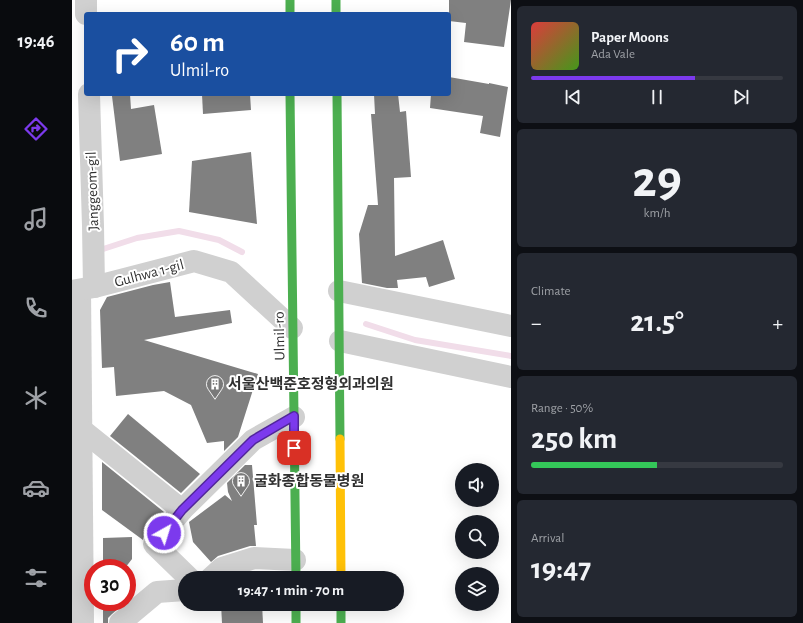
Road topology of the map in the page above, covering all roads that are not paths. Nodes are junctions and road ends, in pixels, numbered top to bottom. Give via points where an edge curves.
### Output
1 (86, 0) edge
2 (290, 0) edge
3 (336, 0) edge
4 (86, 12) edge
5 (290, 12) edge
6 (336, 12) edge
7 (89, 96) edge
8 (290, 96) edge
9 (337, 96) edge
10 (82, 289) edge
11 (339, 291) junction
12 (511, 326) edge
13 (292, 328) junction
14 (340, 341) junction
15 (511, 377) edge
16 (294, 416) junction
17 (81, 429) junction
18 (182, 510) junction
19 (295, 569) edge
20 (182, 571) edge
21 (219, 571) edge
22 (341, 571) edge
23 (178, 590) edge
24 (296, 611) edge
25 (341, 611) edge
26 (83, 623) edge
27 (120, 623) edge
28 (296, 623) edge
29 (341, 623) edge

1 - 4 street
2 - 5 main road
3 - 6 main road
7 - 10 street, Janggeom-gil via 94,226
8 - 13 main road, Ulmil-ro
9 - 11 main road
10 - 13 street, Gulhwa 1-gil via 194,261 231,272
10 - 17 street
11 - 12 street
11 - 14 main road
13 - 16 main road, Ulmil-ro
14 - 15 street
14 - 22 main road
16 - 18 street via 253,440
16 - 19 main road, Ulmil-ro
17 - 18 street
17 - 26 street
18 - 20 street via 154,544
19 - 21 street via 254,558
23 - 27 street via 157,592
24 - 28 main road
25 - 29 main road

